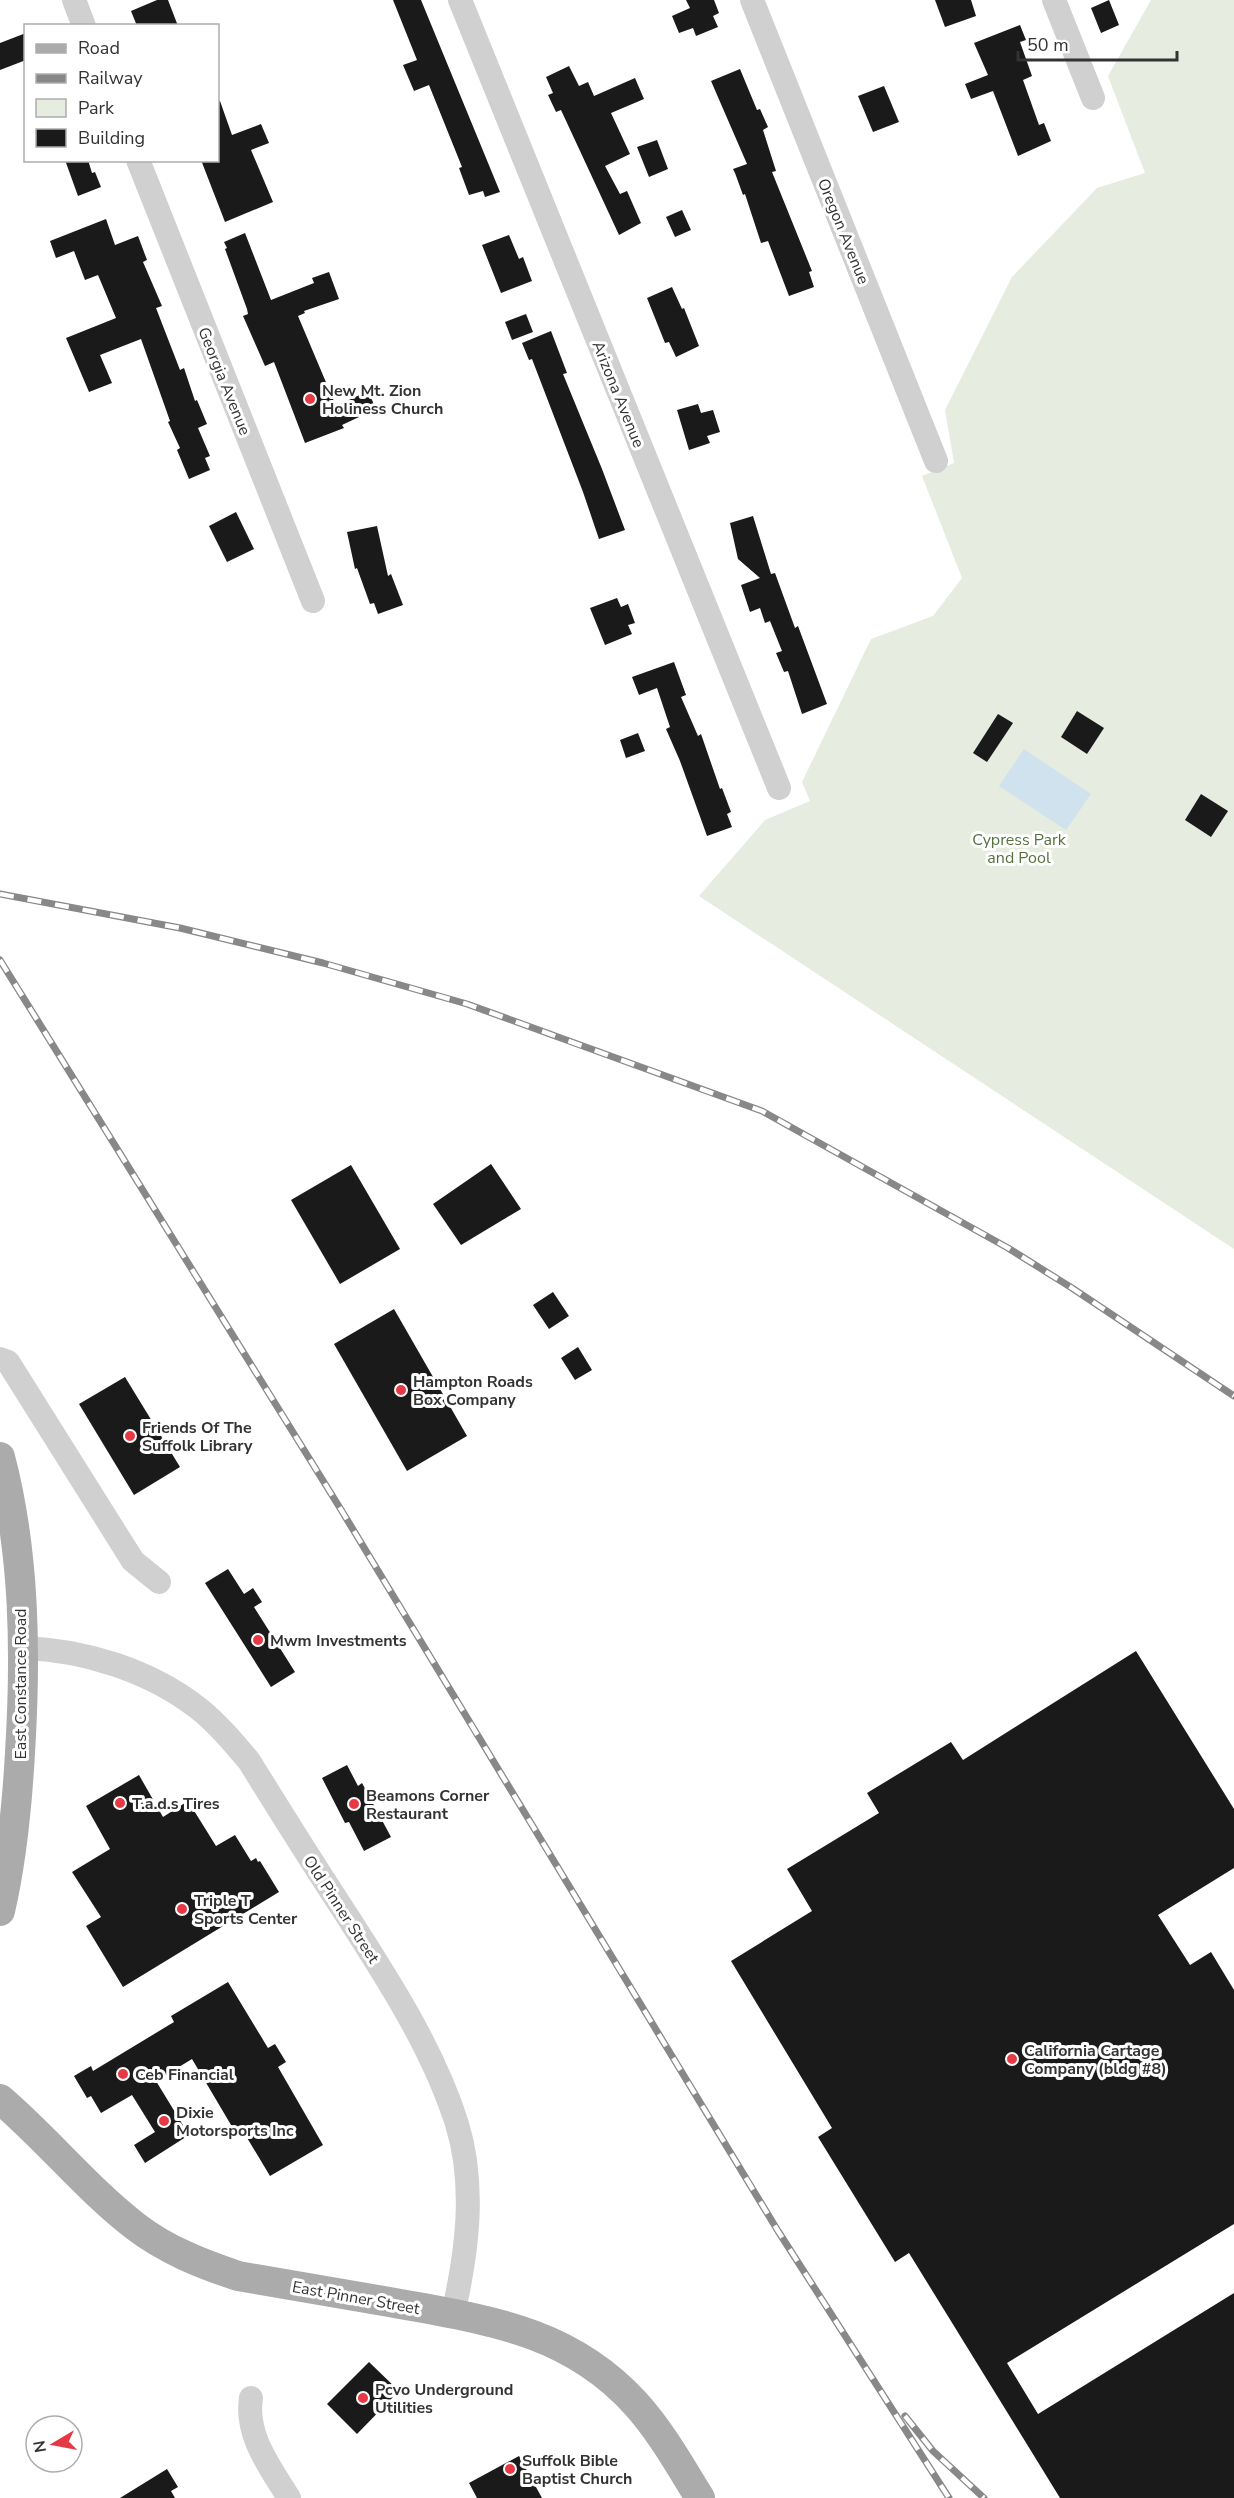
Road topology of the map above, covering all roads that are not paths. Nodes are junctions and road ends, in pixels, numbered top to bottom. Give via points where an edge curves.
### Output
1 (74, 0) edge
2 (460, 0) edge
3 (752, 0) edge
4 (1054, 0) edge
5 (83, 24) edge
6 (1093, 98) dead end
7 (139, 162) edge
8 (936, 461) dead end
9 (313, 601) dead end
10 (778, 788) dead end
11 (0, 1359) edge
12 (0, 1457) edge
13 (159, 1582) dead end
14 (23, 1648) junction
15 (0, 1911) edge
16 (0, 2099) edge
17 (453, 2314) junction
18 (251, 2398) dead end
19 (289, 2498) edge
20 (700, 2498) edge

1 - 5 street
2 - 10 street, Arizona Avenue
3 - 8 street, Oregon Avenue
4 - 6 street
7 - 9 street, Georgia Avenue
11 - 13 street via 8,1362 133,1561
12 - 14 main road, East Constance Road via 13,1527
14 - 15 main road, East Constance Road via 18,1792
14 - 17 street, Old Pinner Street via 116,1664 147,1676 198,1708 249,1761 404,2007 457,2124 467,2184 467,2228
16 - 17 main road, East Pinner Street via 135,2226 193,2260 238,2276
17 - 20 main road, East Pinner Street via 496,2322 540,2337 575,2354 607,2377 660,2433
18 - 19 street via 251,2433

